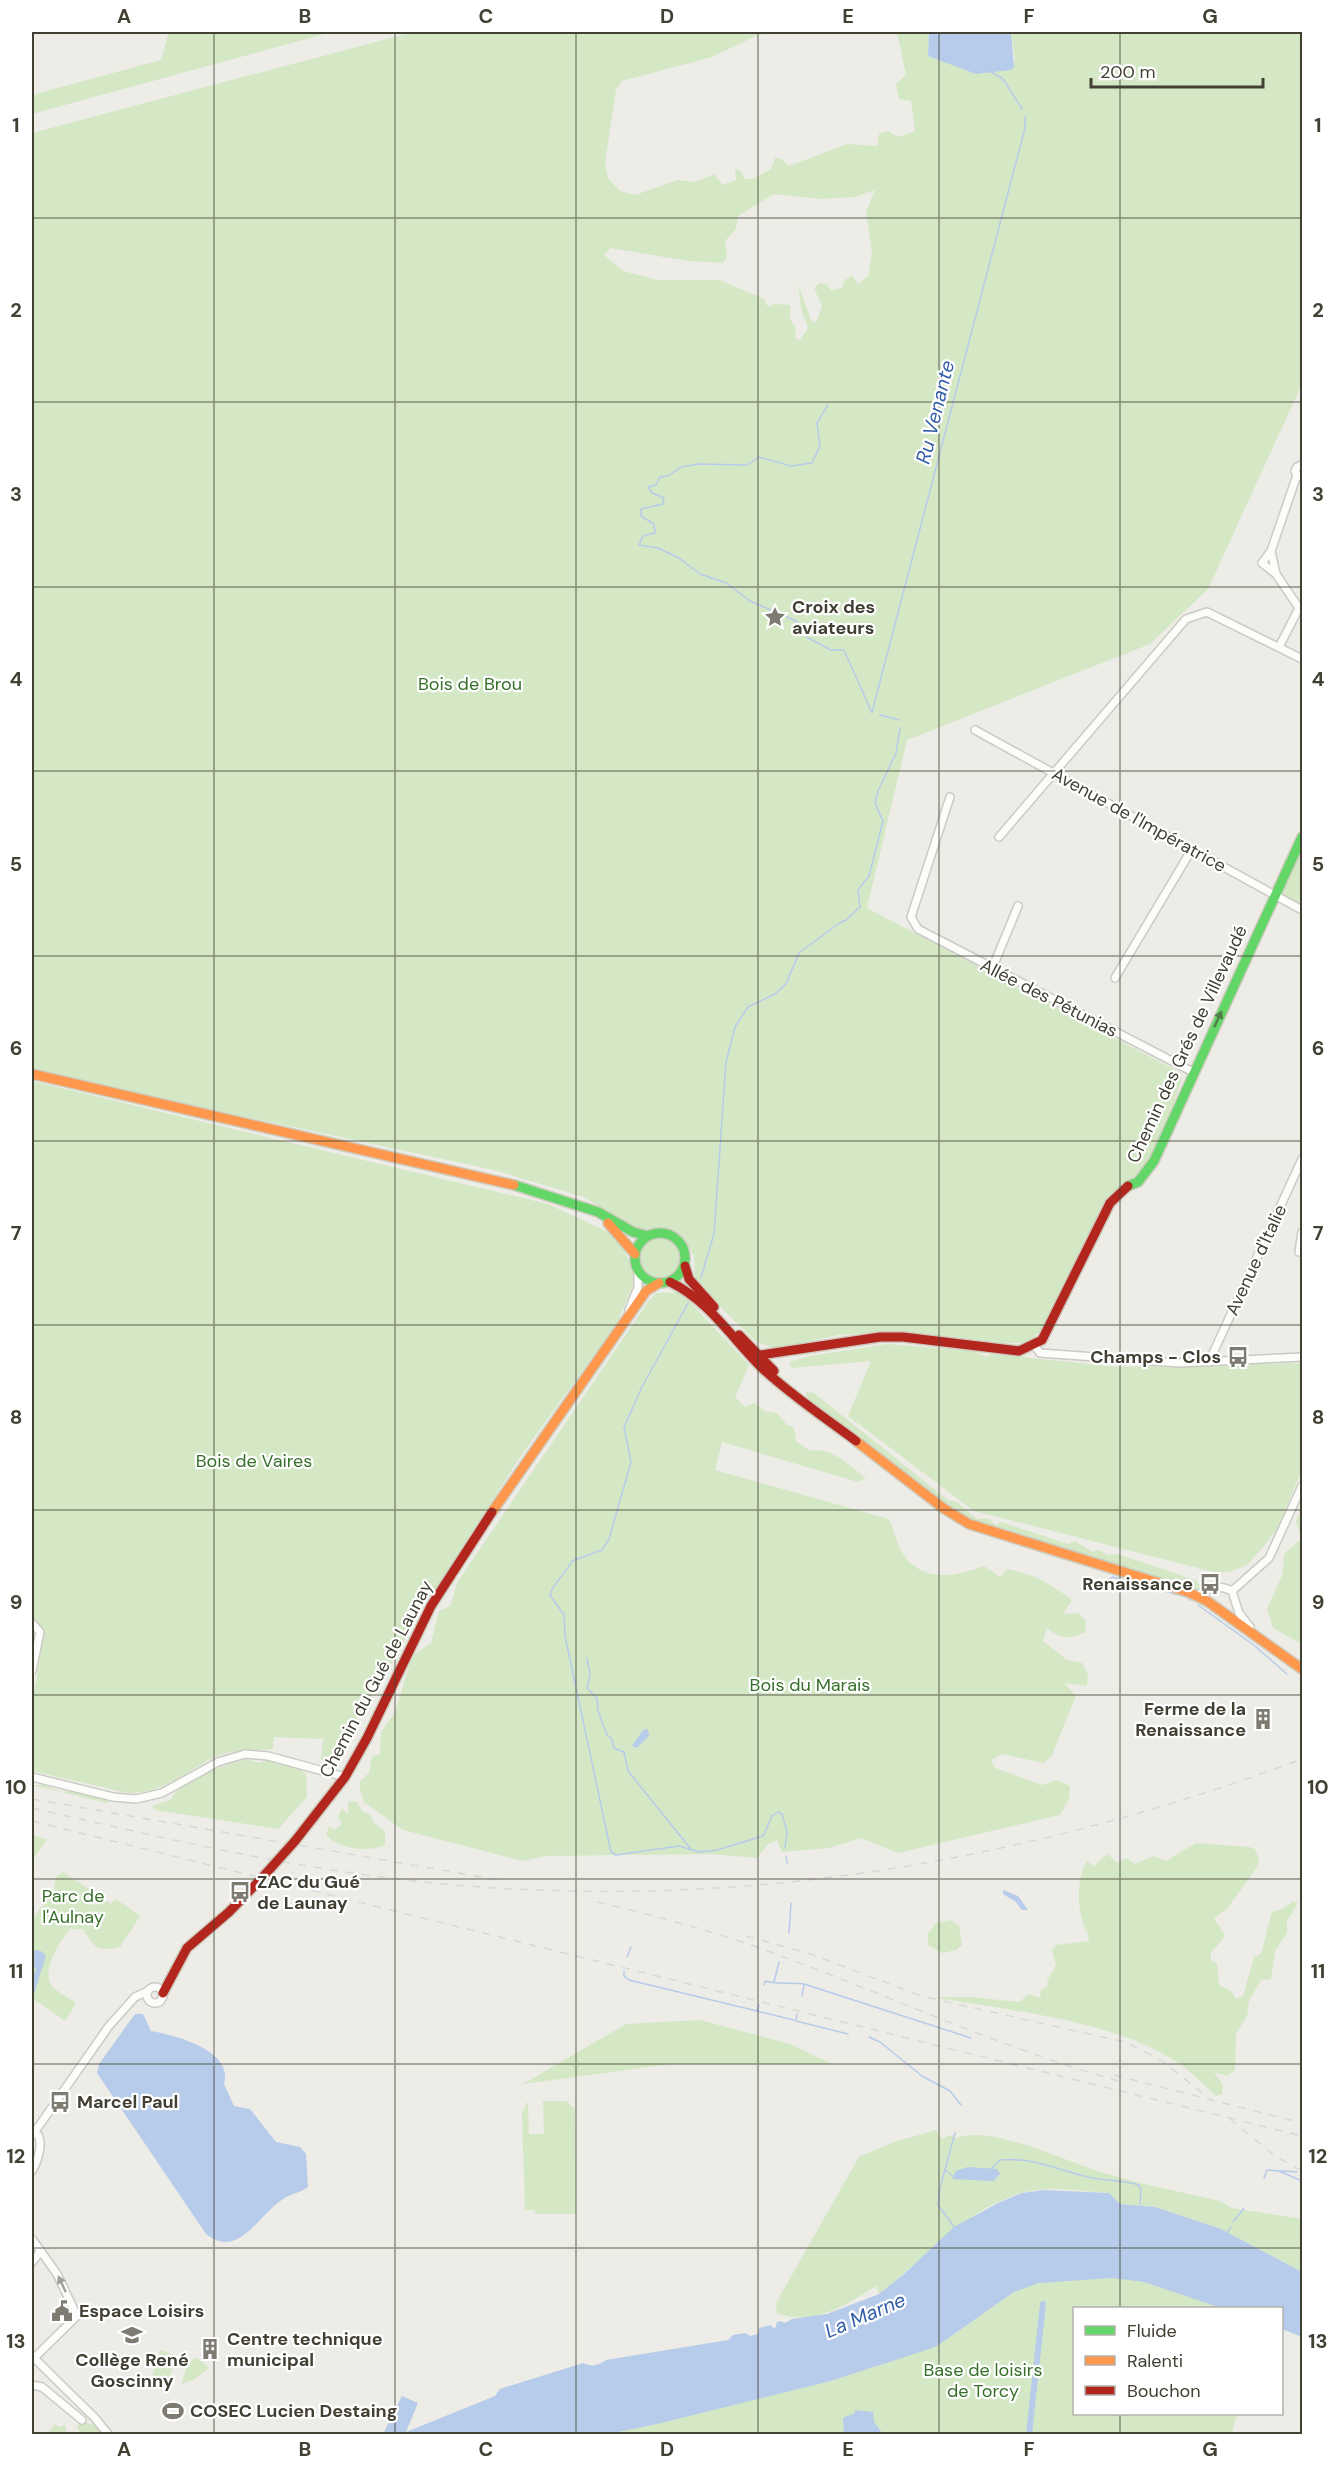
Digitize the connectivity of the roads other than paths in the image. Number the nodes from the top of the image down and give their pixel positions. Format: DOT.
graph roads {
  1 [pos="1302,465"];
  2 [pos="1300,476"];
  3 [pos="1279,647"];
  4 [pos="1302,659"];
  5 [pos="975,730"];
  6 [pos="1053,772"];
  7 [pos="950,797"];
  8 [pos="999,837"];
  9 [pos="1302,837"];
  10 [pos="1192,849"];
  11 [pos="1274,894"];
  12 [pos="1018,906"];
  13 [pos="1302,910"];
  14 [pos="992,969"];
  15 [pos="1115,978"];
  16 [pos="1193,1072"];
  17 [pos="32,1074"];
  18 [pos="1302,1159"];
  19 [pos="577,1203"];
  20 [pos="1302,1232"];
  21 [pos="648,1236"];
  22 [pos="1299,1252"];
  23 [pos="635,1254"];
  24 [pos="684,1266"];
  25 [pos="638,1270"];
  26 [pos="670,1282"];
  27 [pos="659,1283"];
  28 [pos="625,1321"];
  29 [pos="724,1329"];
  30 [pos="1035,1346"];
  31 [pos="759,1356"];
  32 [pos="1302,1357"];
  33 [pos="1209,1362"];
  34 [pos="794,1393"];
  35 [pos="1302,1486"];
  36 [pos="1232,1591"];
  37 [pos="1197,1596"];
  38 [pos="32,1623"];
  39 [pos="1277,1650"];
  40 [pos="1302,1669"];
  41 [pos="32,1671"];
  42 [pos="1302,1674"];
  43 [pos="32,1777"];
  44 [pos="345,1777"];
  45 [pos="173,1973"];
  46 [pos="152,1989"];
  47 [pos="163,1993"];
  48 [pos="150,2001"];
  49 [pos="131,2002"];
  50 [pos="35,2140"];
  51 [pos="32,2171"];
  52 [pos="32,2239"];
  53 [pos="41,2251"];
  54 [pos="32,2262"];
  55 [pos="33,2357"];
  56 [pos="32,2385"];
  57 [pos="82,2420"];
  58 [pos="108,2434"];
  1 -- 2 [label="street"];
  2 -- 3 [label="street"];
  3 -- 4 [label="street"];
  3 -- 6 [label="street"];
  5 -- 6 [label="street, Avenue de l'Impératrice"];
  6 -- 8 [label="street"];
  6 -- 10 [label="street, Avenue de l'Impératrice"];
  7 -- 14 [label="street, Allée des Pétunias"];
  9 -- 11 [label="main road, Chemin des Grés de Villevaudé"];
  10 -- 11 [label="street, Avenue de l'Impératrice"];
  10 -- 15 [label="street"];
  11 -- 13 [label="street, Avenue de l'Impératrice"];
  16 -- 11 [label="main road, Chemin des Grés de Villevaudé, one-way"];
  12 -- 14 [label="street"];
  14 -- 16 [label="street, Allée des Pétunias"];
  16 -- 30 [label="main road, Chemin des Grés de Villevaudé"];
  17 -- 19 [label="main road"];
  18 -- 33 [label="street, Avenue d'Italie"];
  19 -- 21 [label="main road"];
  19 -- 23 [label="main road"];
  20 -- 22 [label="street"];
  21 -- 23 [label="main road"];
  21 -- 24 [label="main road"];
  23 -- 25 [label="main road"];
  24 -- 26 [label="main road"];
  24 -- 31 [label="main road"];
  25 -- 27 [label="main road"];
  25 -- 28 [label="street, Chemin du Gué de Launay"];
  26 -- 27 [label="main road"];
  26 -- 29 [label="main road"];
  27 -- 28 [label="main road, Chemin du Gué de Launay"];
  28 -- 44 [label="main road, Chemin du Gué de Launay"];
  29 -- 31 [label="main road"];
  29 -- 34 [label="main road"];
  30 -- 31 [label="main road"];
  30 -- 33 [label="street"];
  31 -- 34 [label="main road"];
  32 -- 33 [label="street"];
  34 -- 37 [label="main road"];
  35 -- 36 [label="street"];
  36 -- 37 [label="street"];
  36 -- 39 [label="street"];
  37 -- 39 [label="main road"];
  37 -- 42 [label="main road"];
  38 -- 41 [label="street"];
  39 -- 40 [label="main road"];
  43 -- 44 [label="street"];
  44 -- 45 [label="main road, Chemin du Gué de Launay, bridge"];
  45 -- 46 [label="street, Chemin du Gué de Launay"];
  45 -- 47 [label="main road, Chemin du Gué de Launay"];
  46 -- 47 [label="street"];
  46 -- 48 [label="street"];
  46 -- 49 [label="street, Chemin du Gué de Launay"];
  47 -- 48 [label="street"];
  48 -- 49 [label="street"];
  49 -- 50 [label="street, Chemin du Gué de Launay"];
  50 -- 51 [label="street"];
  52 -- 53 [label="street"];
  53 -- 54 [label="street"];
  55 -- 53 [label="street, one-way"];
  55 -- 58 [label="street"];
  56 -- 57 [label="street"];
}
